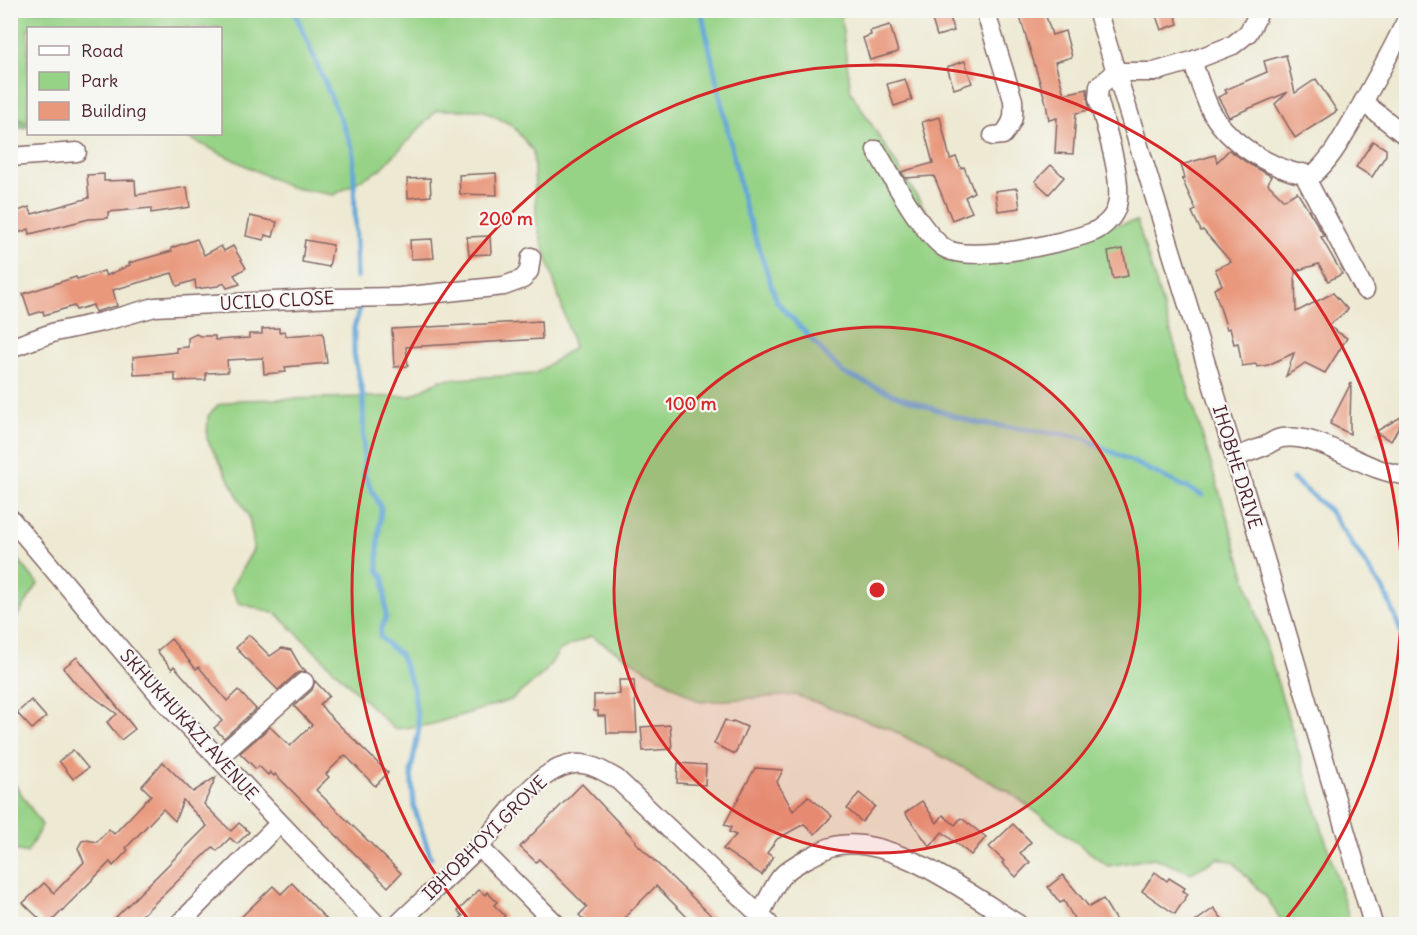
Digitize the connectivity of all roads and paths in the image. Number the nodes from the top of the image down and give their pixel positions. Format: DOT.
graph roads {
  1 [pos="986,10"];
  2 [pos="1097,10"];
  3 [pos="1258,10"];
  4 [pos="1407,21"];
  5 [pos="1192,61"];
  6 [pos="1116,72"];
  7 [pos="1363,102"];
  8 [pos="993,136"];
  9 [pos="1407,136"];
  10 [pos="876,150"];
  11 [pos="78,152"];
  12 [pos="10,157"];
  13 [pos="1303,173"];
  14 [pos="531,257"];
  15 [pos="1365,290"];
  16 [pos="10,348"];
  17 [pos="1235,458"];
  18 [pos="1407,475"];
  19 [pos="10,518"];
  20 [pos="304,682"];
  21 [pos="218,758"];
  22 [pos="279,824"];
  23 [pos="479,847"];
  24 [pos="764,920"];
  25 [pos="179,924"];
  26 [pos="376,924"];
  27 [pos="398,924"];
  28 [pos="556,924"];
  29 [pos="1018,924"];
  30 [pos="1373,924"];
  1 -- 8 [label="street"];
  2 -- 6 [label="street, IHOBHE DRIVE"];
  3 -- 5 [label="street"];
  4 -- 7 [label="street"];
  5 -- 6 [label="street"];
  5 -- 13 [label="street"];
  6 -- 10 [label="street"];
  6 -- 17 [label="street, IHOBHE DRIVE"];
  7 -- 9 [label="street"];
  7 -- 13 [label="street"];
  11 -- 12 [label="street"];
  13 -- 15 [label="street"];
  14 -- 16 [label="street, UCILO CLOSE"];
  17 -- 18 [label="street"];
  17 -- 30 [label="street, IHOBHE DRIVE"];
  19 -- 21 [label="street, SKHUKHUKAZI AVENUE"];
  20 -- 21 [label="street"];
  21 -- 22 [label="street, SKHUKHUKAZI AVENUE"];
  22 -- 25 [label="street"];
  22 -- 26 [label="street, SKHUKHUKAZI AVENUE"];
  23 -- 24 [label="street, IBHOBHOYI GROVE"];
  23 -- 27 [label="street, IBHOBHOYI GROVE"];
  23 -- 28 [label="street"];
  24 -- 29 [label="street"];
}
